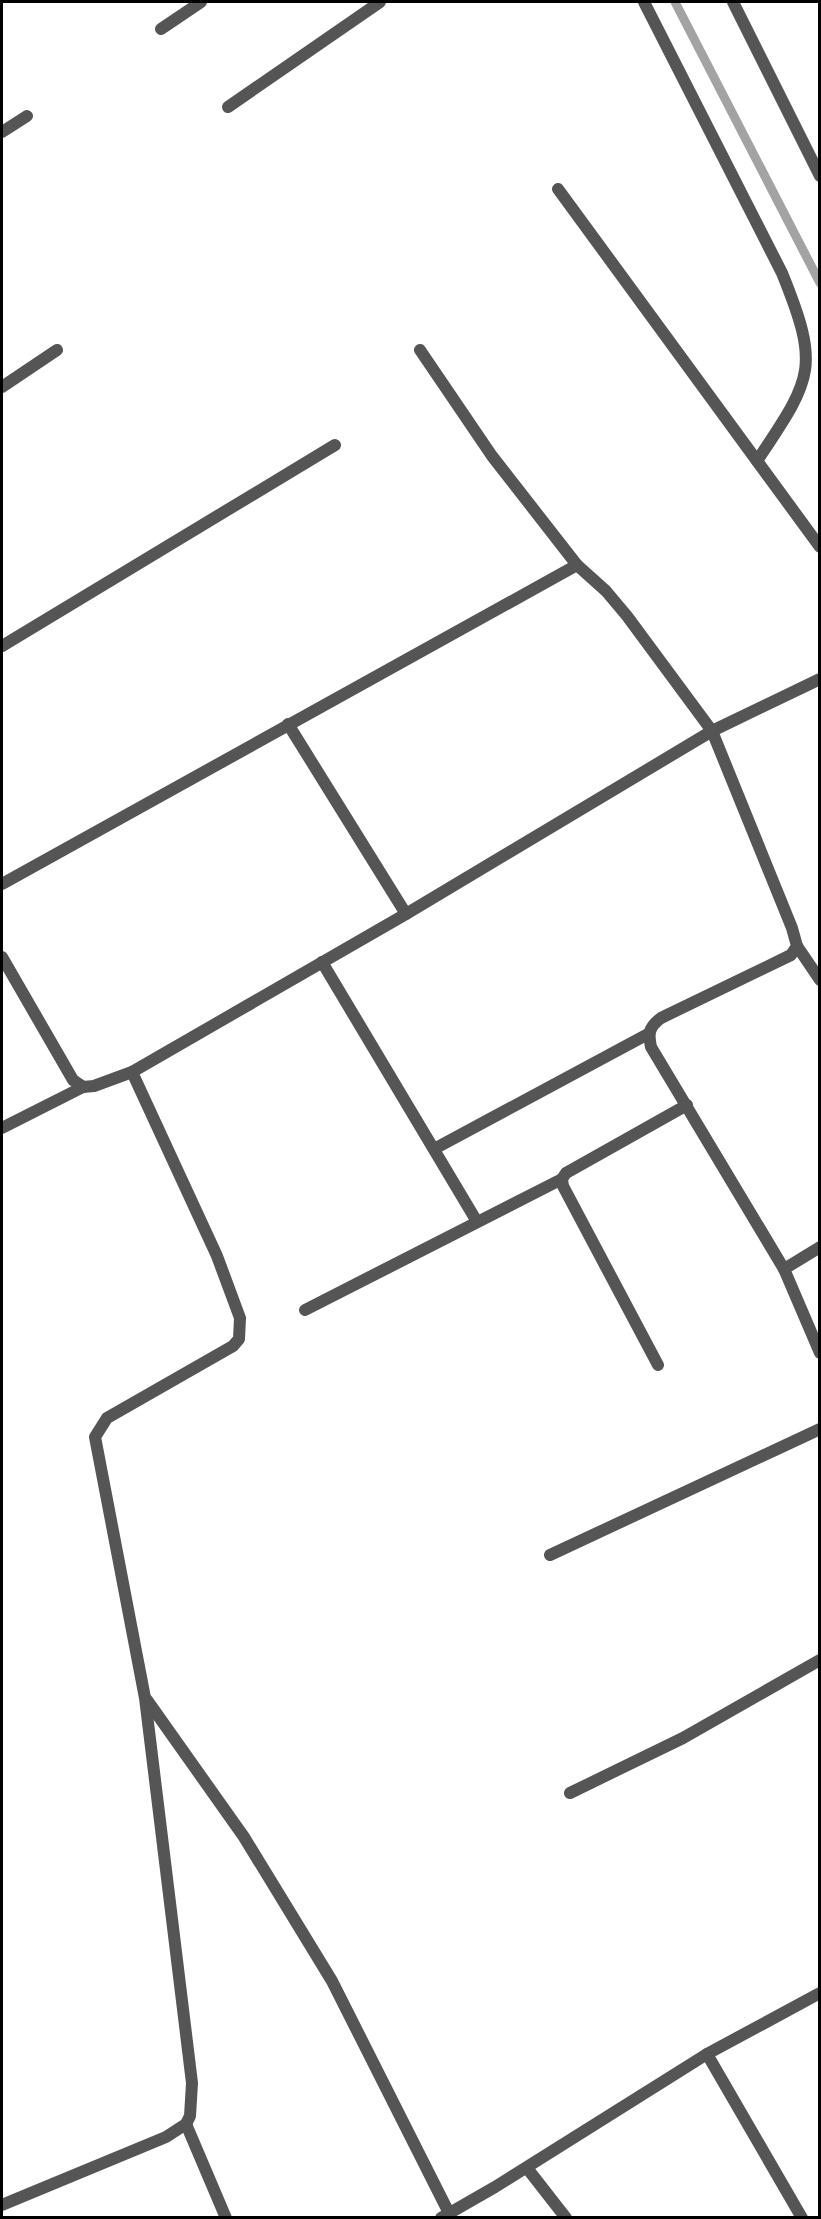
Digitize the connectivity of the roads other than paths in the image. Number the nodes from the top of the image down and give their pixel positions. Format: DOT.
graph roads {
  1 [pos="201,2"];
  2 [pos="380,2"];
  3 [pos="644,2"];
  4 [pos="733,2"];
  5 [pos="161,29"];
  6 [pos="228,107"];
  7 [pos="27,116"];
  8 [pos="2,132"];
  9 [pos="819,176"];
  10 [pos="558,189"];
  11 [pos="57,350"];
  12 [pos="420,350"];
  13 [pos="2,387"];
  14 [pos="334,445"];
  15 [pos="757,461"];
  16 [pos="819,548"];
  17 [pos="577,565"];
  18 [pos="2,646"];
  19 [pos="819,679"];
  20 [pos="288,724"];
  21 [pos="712,731"];
  22 [pos="2,884"];
  23 [pos="406,914"];
  24 [pos="797,946"];
  25 [pos="2,957"];
  26 [pos="322,962"];
  27 [pos="819,980"];
  28 [pos="648,1034"];
  29 [pos="132,1072"];
  30 [pos="83,1087"];
  31 [pos="687,1106"];
  32 [pos="2,1128"];
  33 [pos="434,1149"];
  34 [pos="562,1179"];
  35 [pos="476,1221"];
  36 [pos="819,1247"];
  37 [pos="784,1269"];
  38 [pos="305,1310"];
  39 [pos="819,1353"];
  40 [pos="658,1365"];
  41 [pos="819,1429"];
  42 [pos="550,1555"];
  43 [pos="819,1660"];
  44 [pos="145,1698"];
  45 [pos="570,1793"];
  46 [pos="819,1993"];
  47 [pos="707,2054"];
  48 [pos="186,2124"];
  49 [pos="527,2168"];
  50 [pos="2,2205"];
  51 [pos="445,2215"];
  52 [pos="226,2217"];
  53 [pos="566,2217"];
  54 [pos="802,2217"];
  1 -- 5 [label="street"];
  2 -- 6 [label="street"];
  3 -- 15 [label="street"];
  4 -- 9 [label="street"];
  7 -- 8 [label="street"];
  10 -- 15 [label="street"];
  11 -- 13 [label="street"];
  12 -- 17 [label="street"];
  14 -- 18 [label="street"];
  15 -- 16 [label="street"];
  17 -- 20 [label="street"];
  17 -- 21 [label="street"];
  19 -- 21 [label="street"];
  20 -- 22 [label="street"];
  20 -- 23 [label="street"];
  21 -- 23 [label="street"];
  21 -- 24 [label="street"];
  23 -- 26 [label="street"];
  24 -- 27 [label="street"];
  24 -- 28 [label="street"];
  25 -- 30 [label="street"];
  26 -- 29 [label="street"];
  26 -- 33 [label="street"];
  28 -- 31 [label="street"];
  28 -- 33 [label="street"];
  29 -- 30 [label="street"];
  29 -- 44 [label="street"];
  30 -- 32 [label="street"];
  31 -- 34 [label="street"];
  31 -- 37 [label="street"];
  33 -- 35 [label="street"];
  34 -- 35 [label="street"];
  34 -- 40 [label="street"];
  35 -- 38 [label="street"];
  36 -- 37 [label="street"];
  37 -- 39 [label="street"];
  41 -- 42 [label="street"];
  43 -- 45 [label="street"];
  44 -- 48 [label="street"];
  44 -- 51 [label="street"];
  46 -- 47 [label="street"];
  47 -- 49 [label="street"];
  47 -- 54 [label="street"];
  48 -- 50 [label="street"];
  48 -- 52 [label="street"];
  49 -- 51 [label="street"];
  49 -- 53 [label="street"];
}
